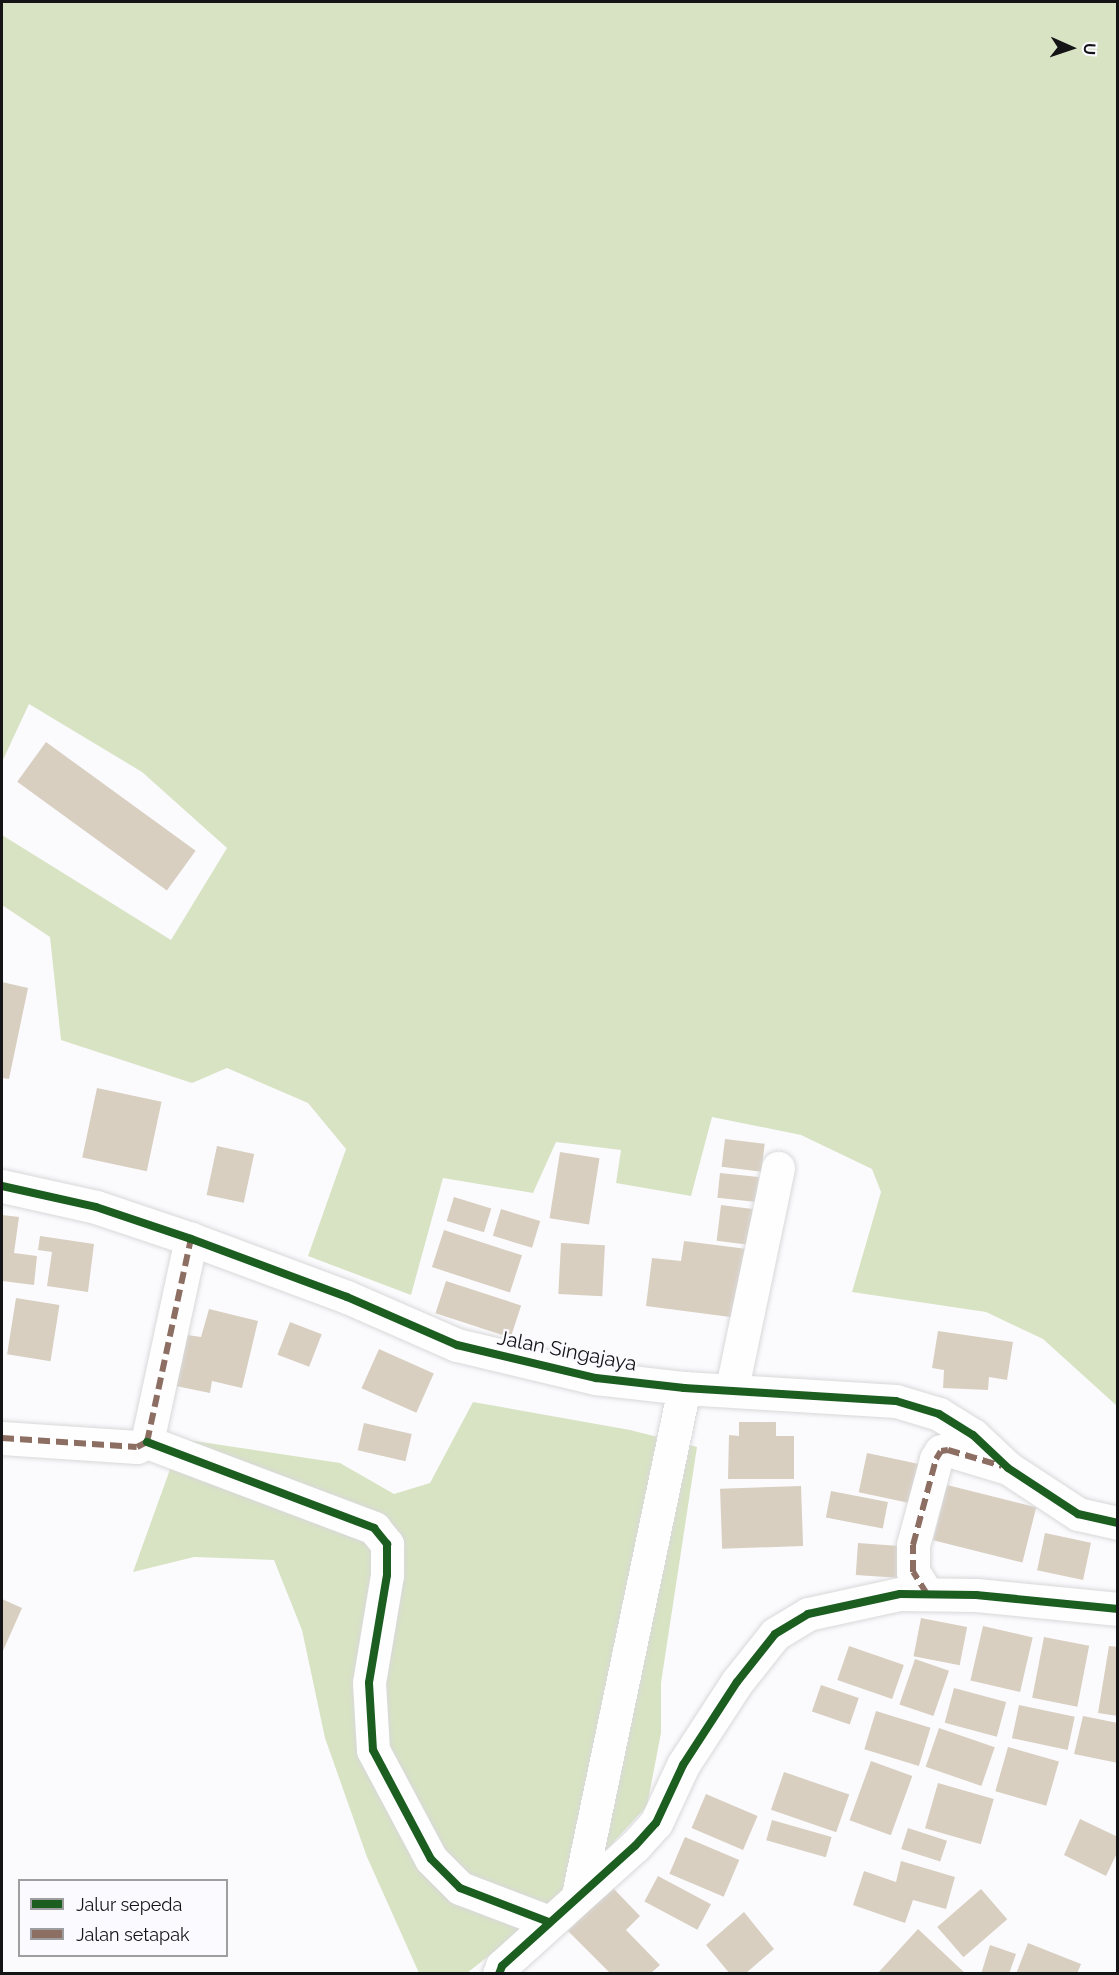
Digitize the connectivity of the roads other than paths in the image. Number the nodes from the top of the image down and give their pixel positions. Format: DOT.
graph roads {
  1 [pos="778,1168"];
  2 [pos="2,1185"];
  3 [pos="190,1239"];
  4 [pos="684,1388"];
  5 [pos="732,1388"];
  6 [pos="2,1438"];
  7 [pos="147,1442"];
  8 [pos="1008,1468"];
  9 [pos="1118,1523"];
  10 [pos="927,1594"];
  11 [pos="1118,1608"];
  12 [pos="578,1895"];
  13 [pos="549,1922"];
  14 [pos="500,1974"];
  1 -- 5 [label="street"];
  2 -- 3 [label="street, Jalan Singajaya"];
  3 -- 4 [label="street, Jalan Singajaya"];
  3 -- 7 [label="street"];
  4 -- 5 [label="street, Jalan Singajaya"];
  4 -- 12 [label="street"];
  5 -- 8 [label="street, Jalan Singajaya"];
  6 -- 7 [label="street"];
  7 -- 13 [label="street"];
  8 -- 9 [label="street, Jalan Singajaya"];
  8 -- 10 [label="street"];
  10 -- 11 [label="street"];
  10 -- 12 [label="street"];
  12 -- 13 [label="street"];
  13 -- 14 [label="street"];
}
